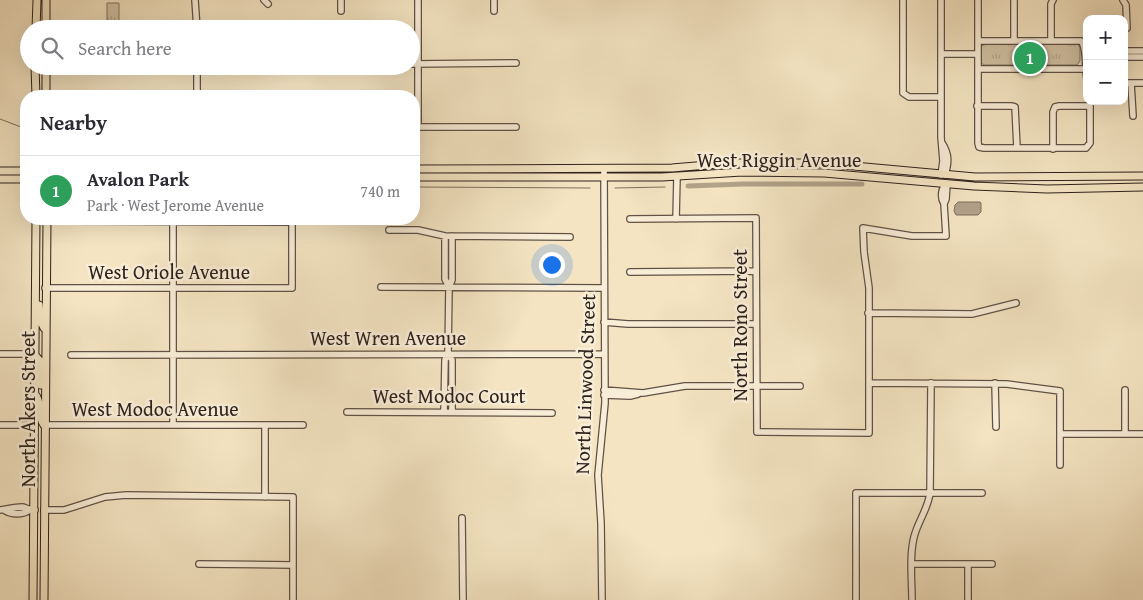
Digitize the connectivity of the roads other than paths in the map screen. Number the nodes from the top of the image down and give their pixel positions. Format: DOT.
graph roads {
  1 [pos="37,0"];
  2 [pos="46,0"];
  3 [pos="196,0"];
  4 [pos="341,0"];
  5 [pos="418,0"];
  6 [pos="494,0"];
  7 [pos="903,0"];
  8 [pos="941,0"];
  9 [pos="978,0"];
  10 [pos="1014,0"];
  11 [pos="1053,0"];
  12 [pos="1124,0"];
  13 [pos="341,12"];
  14 [pos="494,12"];
  15 [pos="1126,15"];
  16 [pos="36,20"];
  17 [pos="46,20"];
  18 [pos="197,20"];
  19 [pos="417,20"];
  20 [pos="978,40"];
  21 [pos="1014,40"];
  22 [pos="1051,40"];
  23 [pos="1083,42"];
  24 [pos="1143,50"];
  25 [pos="1128,51"];
  26 [pos="941,54"];
  27 [pos="977,54"];
  28 [pos="1128,57"];
  29 [pos="1143,57"];
  30 [pos="516,63"];
  31 [pos="420,64"];
  32 [pos="978,69"];
  33 [pos="1083,69"];
  34 [pos="35,75"];
  35 [pos="46,75"];
  36 [pos="197,75"];
  37 [pos="415,75"];
  38 [pos="1128,83"];
  39 [pos="1143,83"];
  40 [pos="1128,88"];
  41 [pos="36,90"];
  42 [pos="46,90"];
  43 [pos="197,90"];
  44 [pos="415,90"];
  45 [pos="941,97"];
  46 [pos="1083,104"];
  47 [pos="1090,105"];
  48 [pos="978,106"];
  49 [pos="1133,116"];
  50 [pos="420,127"];
  51 [pos="516,127"];
  52 [pos="1017,148"];
  53 [pos="1053,149"];
  54 [pos="604,168"];
  55 [pos="420,169"];
  56 [pos="20,171"];
  57 [pos="0,172"];
  58 [pos="943,175"];
  59 [pos="1143,176"];
  60 [pos="420,177"];
  61 [pos="604,177"];
  62 [pos="677,177"];
  63 [pos="882,177"];
  64 [pos="1005,177"];
  65 [pos="0,179"];
  66 [pos="20,179"];
  67 [pos="946,184"];
  68 [pos="1143,187"];
  69 [pos="630,219"];
  70 [pos="676,219"];
  71 [pos="36,225"];
  72 [pos="47,225"];
  73 [pos="173,225"];
  74 [pos="292,225"];
  75 [pos="389,230"];
  76 [pos="445,236"];
  77 [pos="452,236"];
  78 [pos="570,237"];
  79 [pos="756,271"];
  80 [pos="630,272"];
  81 [pos="381,287"];
  82 [pos="449,287"];
  83 [pos="34,288"];
  84 [pos="45,288"];
  85 [pos="173,288"];
  86 [pos="604,288"];
  87 [pos="1016,302"];
  88 [pos="868,313"];
  89 [pos="604,322"];
  90 [pos="756,324"];
  91 [pos="45,330"];
  92 [pos="0,354"];
  93 [pos="34,354"];
  94 [pos="70,354"];
  95 [pos="173,354"];
  96 [pos="448,354"];
  97 [pos="604,354"];
  98 [pos="869,383"];
  99 [pos="931,383"];
  100 [pos="995,383"];
  101 [pos="757,386"];
  102 [pos="800,386"];
  103 [pos="1125,390"];
  104 [pos="34,392"];
  105 [pos="604,393"];
  106 [pos="45,398"];
  107 [pos="347,412"];
  108 [pos="444,412"];
  109 [pos="452,412"];
  110 [pos="552,413"];
  111 [pos="44,425"];
  112 [pos="173,425"];
  113 [pos="265,425"];
  114 [pos="303,425"];
  115 [pos="0,426"];
  116 [pos="34,426"];
  117 [pos="996,427"];
  118 [pos="1060,434"];
  119 [pos="1125,434"];
  120 [pos="1143,434"];
  121 [pos="1060,465"];
  122 [pos="35,466"];
  123 [pos="930,493"];
  124 [pos="982,493"];
  125 [pos="265,497"];
  126 [pos="2,510"];
  127 [pos="32,510"];
  128 [pos="44,510"];
  129 [pos="462,518"];
  130 [pos="44,544"];
  131 [pos="199,564"];
  132 [pos="912,564"];
  133 [pos="968,564"];
  134 [pos="992,564"];
  135 [pos="293,566"];
  136 [pos="33,600"];
  137 [pos="44,600"];
  138 [pos="293,600"];
  139 [pos="463,600"];
  140 [pos="602,600"];
  141 [pos="856,600"];
  142 [pos="912,600"];
  143 [pos="968,600"];
  1 -- 16 [label="main road"];
  2 -- 17 [label="main road"];
  3 -- 18 [label="street"];
  4 -- 13 [label="street"];
  5 -- 19 [label="street"];
  6 -- 14 [label="street"];
  7 -- 45 [label="street"];
  8 -- 26 [label="street"];
  9 -- 20 [label="street"];
  10 -- 21 [label="street"];
  11 -- 22 [label="street"];
  12 -- 15 [label="street"];
  20 -- 21 [label="street"];
  20 -- 27 [label="street"];
  21 -- 22 [label="street"];
  22 -- 23 [label="street"];
  24 -- 25 [label="street"];
  26 -- 27 [label="street"];
  26 -- 45 [label="street"];
  27 -- 32 [label="street"];
  28 -- 29 [label="street"];
  30 -- 31 [label="street"];
  32 -- 33 [label="street"];
  32 -- 48 [label="street"];
  34 -- 41 [label="main road"];
  35 -- 42 [label="main road"];
  36 -- 43 [label="street"];
  37 -- 44 [label="street"];
  38 -- 39 [label="street"];
  40 -- 49 [label="street"];
  45 -- 58 [label="street"];
  46 -- 53 [label="street"];
  47 -- 53 [label="street"];
  48 -- 52 [label="street"];
  48 -- 52 [label="street"];
  50 -- 51 [label="street"];
  52 -- 53 [label="street"];
  54 -- 55 [label="main road, West Riggin Avenue"];
  54 -- 58 [label="main road, West Riggin Avenue"];
  54 -- 61 [label="street, North Linwood Street"];
  56 -- 57 [label="main road"];
  58 -- 63 [label="main road"];
  58 -- 64 [label="main road, West Riggin Avenue"];
  59 -- 64 [label="main road, West Riggin Avenue"];
  60 -- 61 [label="main road, West Riggin Avenue"];
  61 -- 62 [label="main road, West Riggin Avenue"];
  61 -- 86 [label="street, North Linwood Street"];
  62 -- 63 [label="main road, West Riggin Avenue"];
  62 -- 70 [label="street"];
  63 -- 67 [label="main road, West Riggin Avenue"];
  64 -- 67 [label="main road"];
  65 -- 66 [label="main road"];
  67 -- 68 [label="main road, West Riggin Avenue"];
  67 -- 88 [label="street"];
  69 -- 70 [label="street"];
  70 -- 79 [label="street, North Rono Street"];
  71 -- 83 [label="main road, North Akers Street"];
  72 -- 84 [label="main road, North Akers Street"];
  73 -- 85 [label="street"];
  74 -- 85 [label="street, West Oriole Avenue"];
  75 -- 76 [label="street"];
  76 -- 77 [label="street"];
  76 -- 82 [label="street"];
  77 -- 78 [label="street"];
  77 -- 82 [label="street"];
  79 -- 80 [label="street"];
  79 -- 90 [label="street, North Rono Street"];
  81 -- 82 [label="street"];
  82 -- 86 [label="street"];
  82 -- 96 [label="street"];
  83 -- 91 [label="main road"];
  83 -- 93 [label="main road, North Akers Street"];
  84 -- 85 [label="street, West Oriole Avenue"];
  84 -- 91 [label="main road, North Akers Street"];
  85 -- 95 [label="street"];
  86 -- 89 [label="street, North Linwood Street"];
  87 -- 88 [label="street"];
  88 -- 98 [label="street"];
  89 -- 90 [label="street"];
  89 -- 97 [label="street, North Linwood Street"];
  90 -- 101 [label="street, North Rono Street"];
  91 -- 106 [label="main road, North Akers Street"];
  92 -- 93 [label="street"];
  93 -- 104 [label="main road, North Akers Street"];
  93 -- 106 [label="main road"];
  94 -- 95 [label="street, West Wren Avenue"];
  95 -- 96 [label="street, West Wren Avenue"];
  95 -- 112 [label="street"];
  96 -- 97 [label="street, West Wren Avenue"];
  96 -- 108 [label="street"];
  96 -- 109 [label="street"];
  97 -- 105 [label="street, North Linwood Street"];
  98 -- 99 [label="street"];
  98 -- 101 [label="street, North Rono Street"];
  99 -- 100 [label="street"];
  99 -- 123 [label="street"];
  100 -- 117 [label="street"];
  100 -- 118 [label="street"];
  101 -- 102 [label="street"];
  101 -- 105 [label="street"];
  103 -- 119 [label="street"];
  104 -- 111 [label="main road"];
  104 -- 116 [label="main road, North Akers Street"];
  105 -- 140 [label="street, North Linwood Street"];
  106 -- 111 [label="main road, North Akers Street"];
  107 -- 108 [label="street, West Modoc Court"];
  108 -- 109 [label="street, West Modoc Court"];
  109 -- 110 [label="street, West Modoc Court"];
  111 -- 112 [label="street, West Modoc Avenue"];
  111 -- 128 [label="main road, North Akers Street"];
  112 -- 113 [label="street, West Modoc Avenue"];
  113 -- 114 [label="street"];
  113 -- 125 [label="street"];
  115 -- 116 [label="street"];
  116 -- 122 [label="main road, North Akers Street"];
  118 -- 119 [label="street"];
  118 -- 121 [label="street"];
  119 -- 120 [label="street"];
  122 -- 127 [label="main road, North Akers Street"];
  122 -- 128 [label="main road"];
  123 -- 124 [label="street"];
  123 -- 132 [label="street"];
  123 -- 141 [label="street"];
  125 -- 128 [label="street"];
  125 -- 135 [label="street"];
  126 -- 127 [label="street"];
  127 -- 130 [label="main road"];
  127 -- 136 [label="main road, North Akers Street"];
  128 -- 130 [label="main road, North Akers Street"];
  129 -- 139 [label="street"];
  130 -- 137 [label="main road, North Akers Street"];
  131 -- 135 [label="street"];
  132 -- 133 [label="street"];
  132 -- 142 [label="street"];
  133 -- 134 [label="street"];
  133 -- 143 [label="street"];
  135 -- 138 [label="street"];
}
